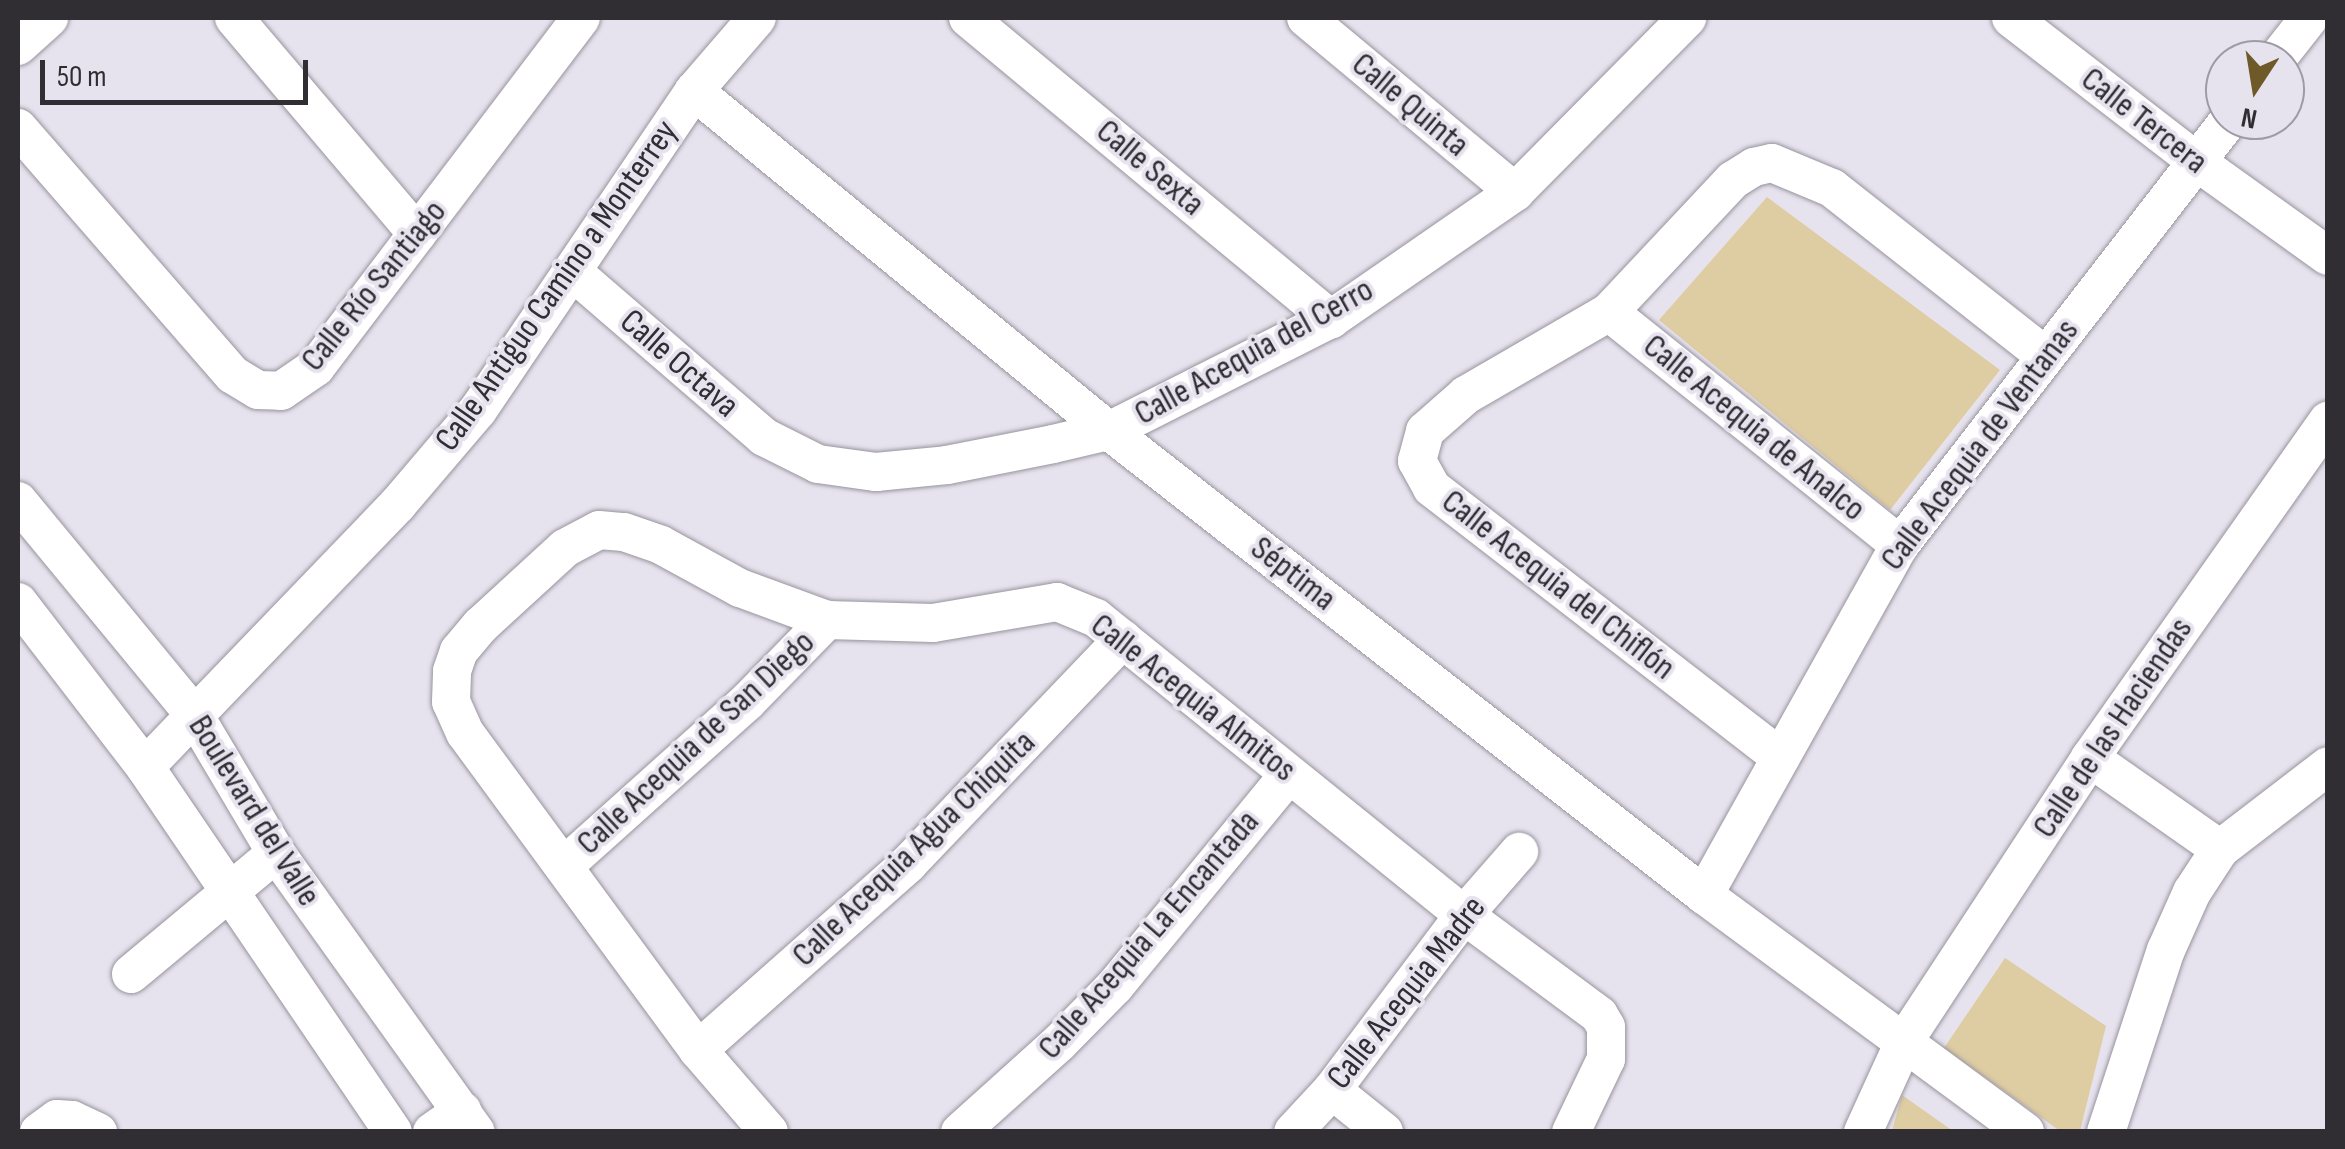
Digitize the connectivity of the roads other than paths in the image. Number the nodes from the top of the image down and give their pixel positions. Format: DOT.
graph roads {
  1 [pos="49,18"];
  2 [pos="234,18"];
  3 [pos="757,18"];
  4 [pos="968,18"];
  5 [pos="1306,18"];
  6 [pos="2011,18"];
  7 [pos="2308,18"];
  8 [pos="1677,21"];
  9 [pos="563,25"];
  10 [pos="2291,40"];
  11 [pos="18,46"];
  12 [pos="694,91"];
  13 [pos="18,128"];
  14 [pos="2213,140"];
  15 [pos="2196,162"];
  16 [pos="1514,192"];
  17 [pos="418,234"];
  18 [pos="2328,256"];
  19 [pos="573,272"];
  20 [pos="1610,312"];
  21 [pos="1331,319"];
  22 [pos="2044,355"];
  23 [pos="2328,420"];
  24 [pos="1109,431"];
  25 [pos="789,452"];
  26 [pos="18,501"];
  27 [pos="1900,545"];
  28 [pos="18,602"];
  29 [pos="827,620"];
  30 [pos="1123,639"];
  31 [pos="194,713"];
  32 [pos="1780,756"];
  33 [pos="2090,758"];
  34 [pos="2328,766"];
  35 [pos="145,767"];
  36 [pos="1290,774"];
  37 [pos="2220,850"];
  38 [pos="276,852"];
  39 [pos="1519,852"];
  40 [pos="564,866"];
  41 [pos="228,891"];
  42 [pos="1704,895"];
  43 [pos="1464,914"];
  44 [pos="132,974"];
  45 [pos="1905,1040"];
  46 [pos="698,1050"];
  47 [pos="1332,1090"];
  48 [pos="456,1125"];
  49 [pos="39,1132"];
  50 [pos="98,1132"];
  51 [pos="394,1132"];
  52 [pos="769,1132"];
  53 [pos="960,1132"];
  54 [pos="1293,1132"];
  55 [pos="1384,1132"];
  56 [pos="1572,1132"];
  57 [pos="1862,1132"];
  58 [pos="2025,1132"];
  59 [pos="2106,1132"];
  1 -- 11 [label="street"];
  2 -- 17 [label="street"];
  3 -- 12 [label="street, Calle Antiguo Camino a Monterrey"];
  4 -- 21 [label="street, Calle Sexta"];
  5 -- 16 [label="street, Calle Quinta"];
  6 -- 15 [label="street, Calle Tercera"];
  7 -- 10 [label="street"];
  8 -- 16 [label="street, Calle Acequia del Cerro"];
  9 -- 17 [label="street, Calle Río Santiago"];
  12 -- 19 [label="street, Calle Antiguo Camino a Monterrey"];
  12 -- 24 [label="street, Séptima"];
  13 -- 17 [label="street, Calle Río Santiago"];
  14 -- 15 [label="street, Calle Acequia de Ventanas"];
  15 -- 18 [label="street, Calle Tercera"];
  15 -- 22 [label="street, Calle Acequia de Ventanas"];
  16 -- 21 [label="street, Calle Acequia del Cerro"];
  19 -- 25 [label="street, Calle Octava"];
  19 -- 31 [label="street, Calle Antiguo Camino a Monterrey"];
  20 -- 22 [label="street, Calle Acequia del Chiflón"];
  20 -- 27 [label="street, Calle Acequia de Analco"];
  20 -- 32 [label="street, Calle Acequia del Chiflón"];
  21 -- 24 [label="street, Calle Acequia del Cerro"];
  22 -- 27 [label="street, Calle Acequia de Ventanas"];
  23 -- 33 [label="street, Calle de las Haciendas"];
  24 -- 25 [label="street, Calle Acequia del Cerro"];
  24 -- 42 [label="street, Séptima"];
  26 -- 31 [label="street, Boulevard del Valle"];
  27 -- 32 [label="street, Calle Acequia de Ventanas"];
  28 -- 35 [label="street, Boulevard del Valle"];
  29 -- 30 [label="street, Calle Acequia Almitos"];
  29 -- 40 [label="street, Calle Acequia de San Diego"];
  29 -- 40 [label="street, Calle Acequia Almitos"];
  30 -- 36 [label="street, Calle Acequia Almitos"];
  30 -- 46 [label="street, Calle Acequia Agua Chiquita"];
  31 -- 35 [label="street, Calle Antiguo Camino a Monterrey"];
  31 -- 38 [label="street, Boulevard del Valle"];
  32 -- 42 [label="street, Calle Acequia de Ventanas"];
  33 -- 37 [label="street"];
  33 -- 45 [label="street, Calle de las Haciendas"];
  34 -- 37 [label="street"];
  35 -- 41 [label="street, Boulevard del Valle"];
  36 -- 43 [label="street, Calle Acequia Almitos"];
  36 -- 53 [label="street, Calle Acequia La Encantada"];
  37 -- 59 [label="street"];
  38 -- 41 [label="street"];
  38 -- 48 [label="street, Boulevard del Valle"];
  39 -- 43 [label="street, Calle Acequia Madre"];
  40 -- 46 [label="street, Calle Acequia Almitos"];
  41 -- 44 [label="street"];
  41 -- 51 [label="street, Boulevard del Valle"];
  42 -- 45 [label="street, Séptima"];
  43 -- 47 [label="street, Calle Acequia Madre"];
  43 -- 56 [label="street, Calle Acequia Almitos"];
  45 -- 57 [label="street, Calle de las Haciendas"];
  45 -- 58 [label="street, Séptima"];
  46 -- 52 [label="street, Calle Acequia Almitos"];
  47 -- 54 [label="street, Calle Acequia Madre"];
  47 -- 55 [label="street"];
  49 -- 50 [label="street"];
}
